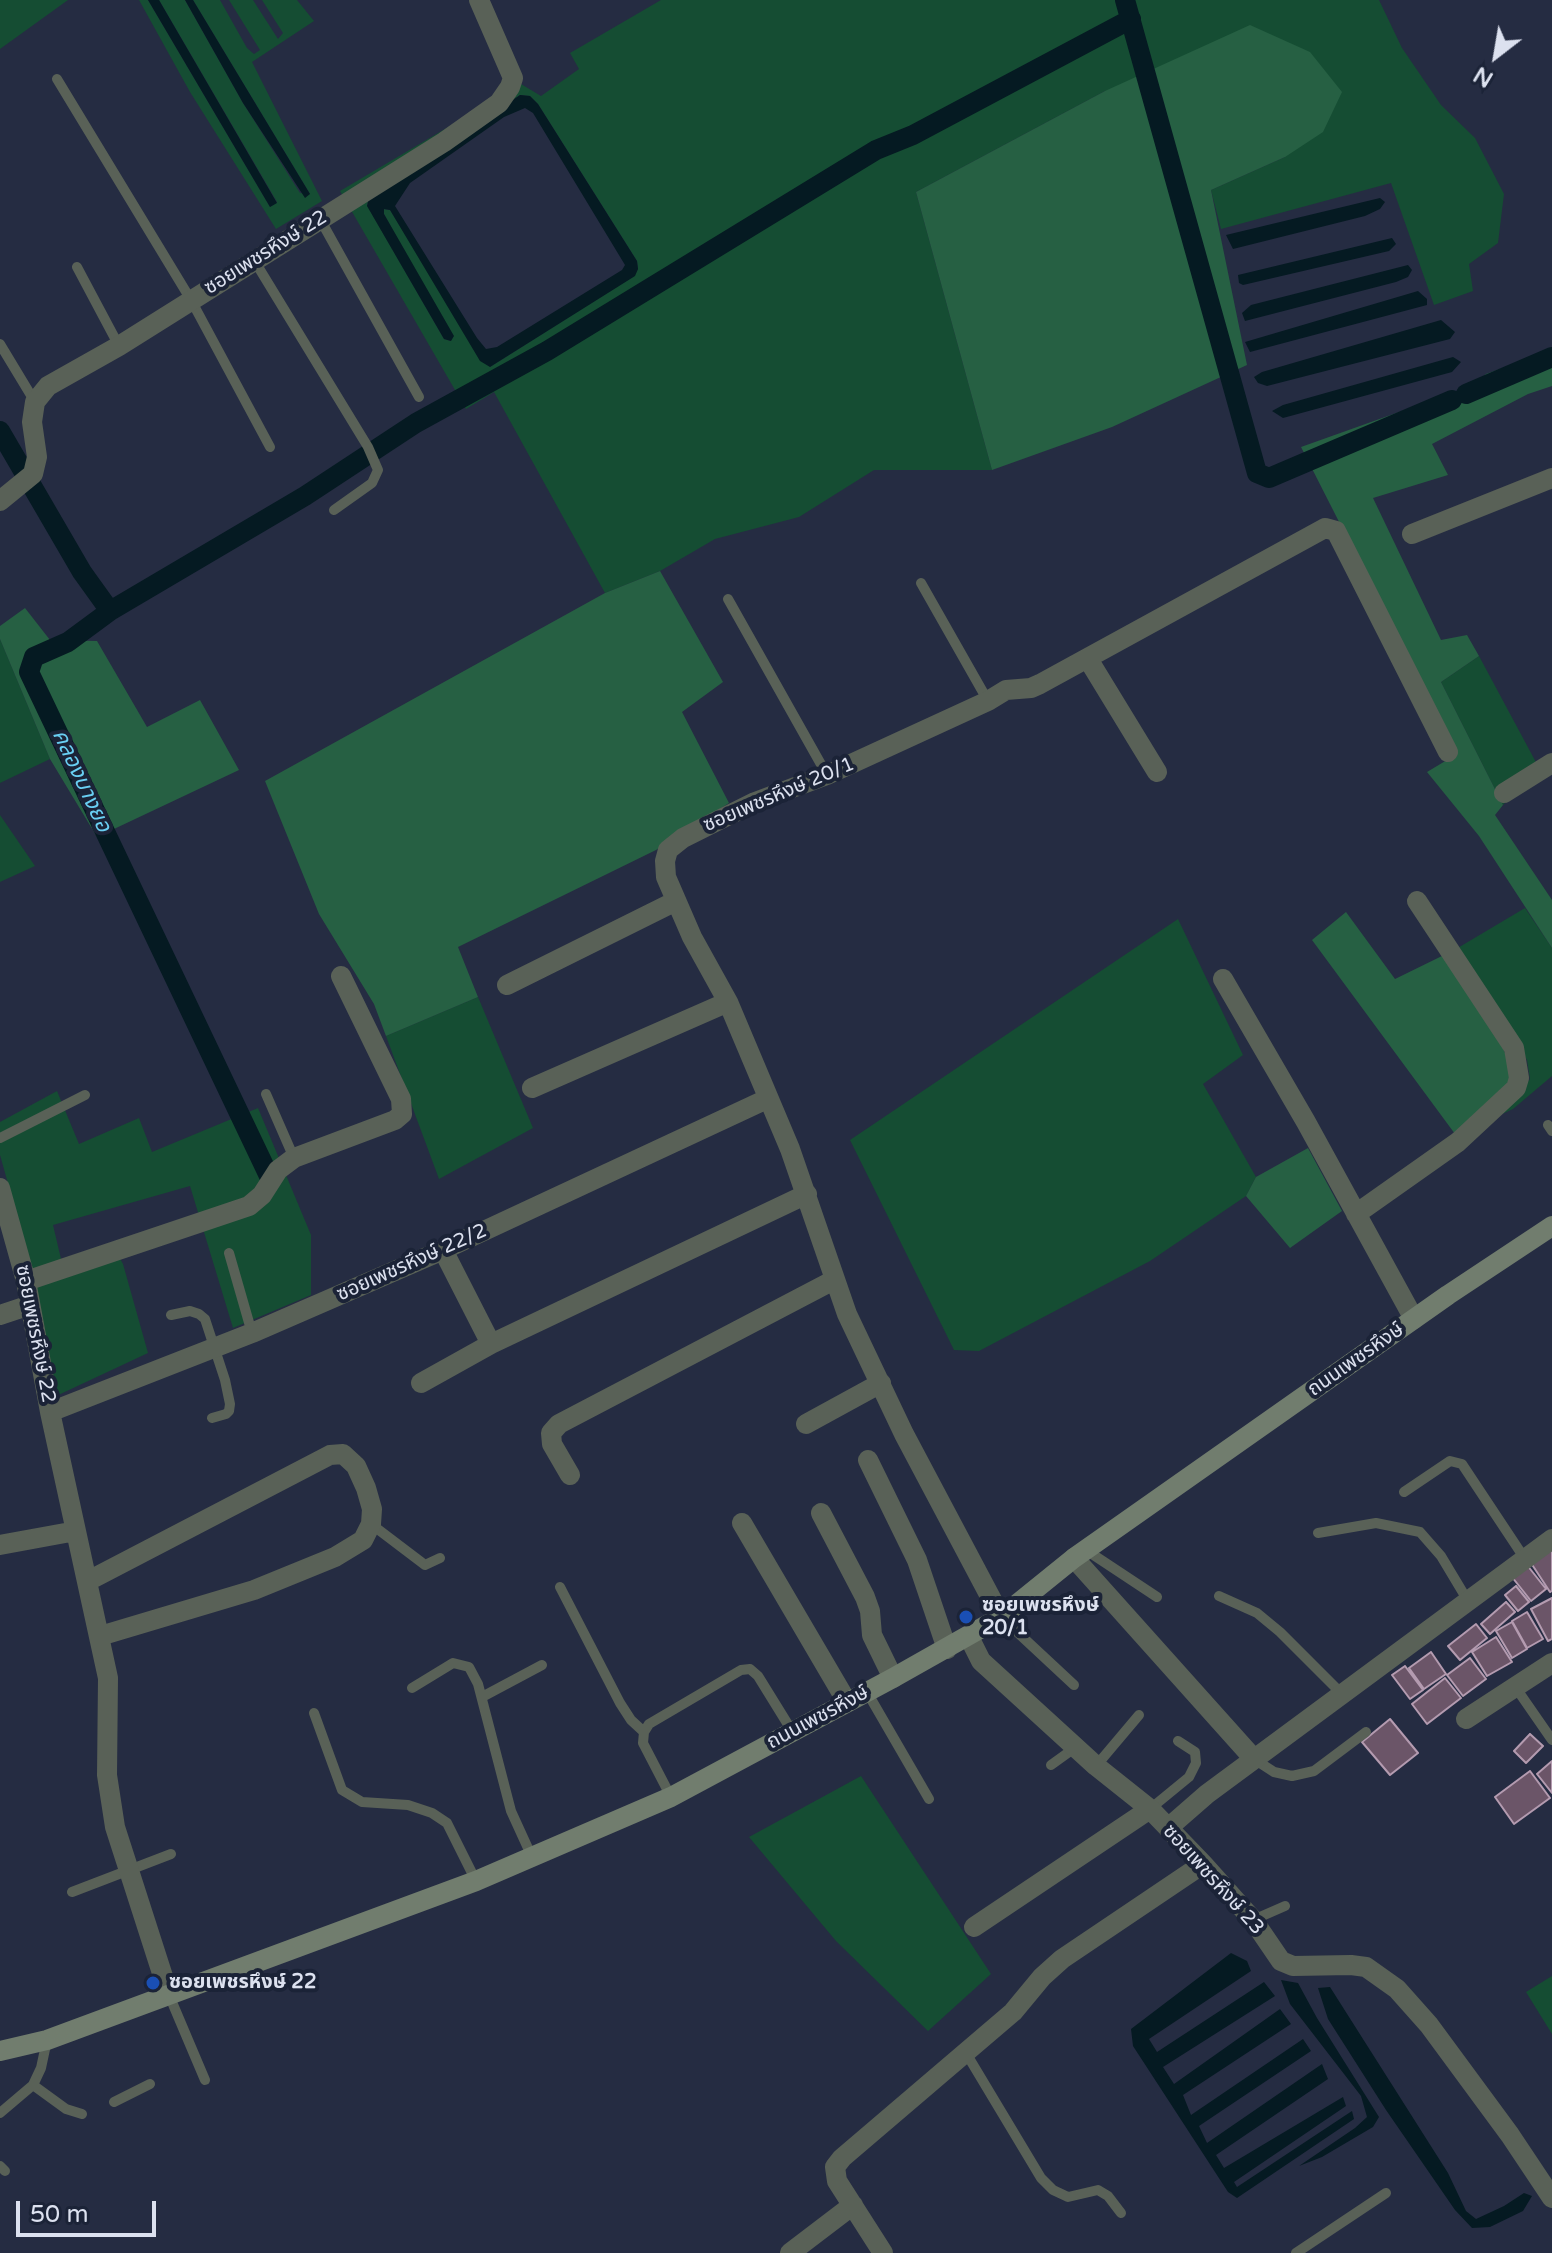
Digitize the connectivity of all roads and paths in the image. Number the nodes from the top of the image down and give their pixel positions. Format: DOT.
graph roads {
  1 [pos="479,0"];
  2 [pos="57,79"];
  3 [pos="320,219"];
  4 [pos="254,260"];
  5 [pos="77,267"];
  6 [pos="191,300"];
  7 [pos="0,344"];
  8 [pos="119,346"];
  9 [pos="419,397"];
  10 [pos="35,402"];
  11 [pos="270,447"];
  12 [pos="1552,478"];
  13 [pos="0,501"];
  14 [pos="334,510"];
  15 [pos="1412,534"];
  16 [pos="921,583"];
  17 [pos="728,599"];
  18 [pos="1088,659"];
  19 [pos="988,701"];
  20 [pos="1448,752"];
  21 [pos="1552,763"];
  22 [pos="1157,772"];
  23 [pos="827,775"];
  24 [pos="1504,793"];
  25 [pos="676,901"];
  26 [pos="1417,901"];
  27 [pos="341,976"];
  28 [pos="1223,979"];
  29 [pos="507,985"];
  30 [pos="728,1002"];
  31 [pos="532,1088"];
  32 [pos="266,1094"];
  33 [pos="85,1095"];
  34 [pos="767,1099"];
  35 [pos="0,1138"];
  36 [pos="294,1158"];
  37 [pos="0,1188"];
  38 [pos="807,1194"];
  39 [pos="1356,1214"];
  40 [pos="1552,1226"];
  41 [pos="443,1250"];
  42 [pos="229,1253"];
  43 [pos="834,1280"];
  44 [pos="26,1281"];
  45 [pos="30,1305"];
  46 [pos="0,1315"];
  47 [pos="171,1315"];
  48 [pos="1414,1319"];
  49 [pos="252,1333"];
  50 [pos="491,1344"];
  51 [pos="215,1347"];
  52 [pos="421,1383"];
  53 [pos="881,1383"];
  54 [pos="50,1412"];
  55 [pos="212,1418"];
  56 [pos="806,1424"];
  57 [pos="868,1460"];
  58 [pos="570,1475"];
  59 [pos="1404,1492"];
  60 [pos="821,1513"];
  61 [pos="742,1523"];
  62 [pos="371,1524"];
  63 [pos="76,1531"];
  64 [pos="1318,1533"];
  65 [pos="1552,1539"];
  66 [pos="0,1545"];
  67 [pos="1080,1554"];
  68 [pos="440,1558"];
  69 [pos="1525,1559"];
  70 [pos="88,1581"];
  71 [pos="560,1587"];
  72 [pos="1219,1596"];
  73 [pos="1157,1597"];
  74 [pos="1468,1601"];
  75 [pos="1001,1617"];
  76 [pos="100,1636"];
  77 [pos="969,1637"];
  78 [pos="947,1649"];
  79 [pos="1552,1663"];
  80 [pos="542,1665"];
  81 [pos="893,1678"];
  82 [pos="1074,1685"];
  83 [pos="412,1688"];
  84 [pos="1516,1688"];
  85 [pos="867,1692"];
  86 [pos="1342,1694"];
  87 [pos="482,1697"];
  88 [pos="847,1702"];
  89 [pos="314,1713"];
  90 [pos="1139,1715"];
  91 [pos="1466,1719"];
  92 [pos="792,1731"];
  93 [pos="644,1732"];
  94 [pos="1366,1732"];
  95 [pos="1552,1740"];
  96 [pos="1178,1741"];
  97 [pos="1076,1747"];
  98 [pos="1254,1759"];
  99 [pos="1051,1765"];
  100 [pos="1096,1766"];
  101 [pos="671,1797"];
  102 [pos="929,1799"];
  103 [pos="1150,1809"];
  104 [pos="1168,1828"];
  105 [pos="171,1854"];
  106 [pos="532,1857"];
  107 [pos="1203,1864"];
  108 [pos="130,1869"];
  109 [pos="476,1881"];
  110 [pos="72,1892"];
  111 [pos="1285,1906"];
  112 [pos="1253,1920"];
  113 [pos="974,1927"];
  114 [pos="169,1995"];
  115 [pos="47,2040"];
  116 [pos="0,2051"];
  117 [pos="966,2053"];
  118 [pos="205,2080"];
  119 [pos="150,2084"];
  120 [pos="33,2085"];
  121 [pos="114,2102"];
  122 [pos="0,2113"];
  123 [pos="82,2114"];
  124 [pos="1386,2193"];
  125 [pos="1552,2198"];
  126 [pos="853,2205"];
  127 [pos="1121,2213"];
  128 [pos="790,2253"];
  129 [pos="883,2253"];
  130 [pos="1296,2253"];
  1 -- 3 [label="street, ซอยเพชรหึงษ์ 22"];
  2 -- 6 [label="lane"];
  3 -- 4 [label="street, ซอยเพชรหึงษ์ 22"];
  3 -- 9 [label="lane"];
  4 -- 6 [label="street, ซอยเพชรหึงษ์ 22"];
  4 -- 14 [label="lane"];
  5 -- 8 [label="lane"];
  6 -- 8 [label="street, ซอยเพชรหึงษ์ 22"];
  6 -- 11 [label="lane"];
  7 -- 10 [label="lane"];
  8 -- 10 [label="street, ซอยเพชรหึงษ์ 22"];
  10 -- 13 [label="street"];
  12 -- 15 [label="street"];
  16 -- 19 [label="lane"];
  17 -- 23 [label="lane"];
  18 -- 19 [label="street, ซอยเพชรหึงษ์ 20/1"];
  18 -- 20 [label="street, ซอยเพชรหึงษ์ 20/1"];
  18 -- 22 [label="street"];
  19 -- 23 [label="street, ซอยเพชรหึงษ์ 20/1"];
  21 -- 24 [label="street"];
  23 -- 25 [label="street, ซอยเพชรหึงษ์ 20/1"];
  25 -- 29 [label="street"];
  25 -- 30 [label="street, ซอยเพชรหึงษ์ 20/1"];
  26 -- 39 [label="street"];
  27 -- 36 [label="street"];
  28 -- 39 [label="street"];
  30 -- 31 [label="street"];
  30 -- 34 [label="street, ซอยเพชรหึงษ์ 20/1"];
  32 -- 36 [label="lane"];
  33 -- 35 [label="lane"];
  34 -- 38 [label="street, ซอยเพชรหึงษ์ 20/1"];
  34 -- 41 [label="street, ซอยเพชรหึงษ์ 22/2"];
  36 -- 44 [label="street"];
  37 -- 44 [label="street, ซอยเพชรหึงษ์ 22"];
  38 -- 43 [label="street, ซอยเพชรหึงษ์ 20/1"];
  38 -- 50 [label="street"];
  39 -- 48 [label="street"];
  40 -- 48 [label="main road, ถนนเพชรหึงษ์"];
  41 -- 49 [label="street, ซอยเพชรหึงษ์ 22/2"];
  41 -- 50 [label="street"];
  42 -- 49 [label="lane"];
  43 -- 53 [label="street, ซอยเพชรหึงษ์ 20/1"];
  43 -- 58 [label="street"];
  44 -- 45 [label="street, ซอยเพชรหึงษ์ 22"];
  45 -- 46 [label="street"];
  45 -- 54 [label="street, ซอยเพชรหึงษ์ 22"];
  47 -- 51 [label="lane"];
  48 -- 67 [label="main road, ถนนเพชรหึงษ์"];
  49 -- 51 [label="street, ซอยเพชรหึงษ์ 22/2"];
  50 -- 52 [label="street"];
  51 -- 54 [label="street, ซอยเพชรหึงษ์ 22/2"];
  51 -- 55 [label="lane"];
  53 -- 56 [label="street"];
  53 -- 75 [label="street, ซอยเพชรหึงษ์ 20/1"];
  54 -- 63 [label="street, ซอยเพชรหึงษ์ 22"];
  57 -- 78 [label="street"];
  59 -- 69 [label="lane"];
  60 -- 81 [label="street"];
  61 -- 88 [label="street"];
  62 -- 68 [label="lane"];
  62 -- 70 [label="street"];
  62 -- 76 [label="street"];
  63 -- 66 [label="street"];
  63 -- 70 [label="street, ซอยเพชรหึงษ์ 22"];
  64 -- 74 [label="lane"];
  65 -- 69 [label="street"];
  67 -- 73 [label="lane"];
  67 -- 75 [label="main road, ถนนเพชรหึงษ์"];
  67 -- 98 [label="street"];
  69 -- 74 [label="street"];
  70 -- 76 [label="street, ซอยเพชรหึงษ์ 22"];
  71 -- 93 [label="lane"];
  72 -- 86 [label="lane"];
  74 -- 86 [label="street"];
  75 -- 77 [label="main road, ถนนเพชรหึงษ์"];
  75 -- 82 [label="lane"];
  76 -- 108 [label="street, ซอยเพชรหึงษ์ 22"];
  77 -- 78 [label="main road, ถนนเพชรหึงษ์"];
  77 -- 97 [label="street, ซอยเพชรหึงษ์ 23"];
  78 -- 81 [label="main road, ถนนเพชรหึงษ์"];
  79 -- 84 [label="street"];
  80 -- 87 [label="lane"];
  81 -- 85 [label="main road, ถนนเพชรหึงษ์"];
  83 -- 87 [label="lane"];
  84 -- 91 [label="street"];
  84 -- 95 [label="lane"];
  85 -- 88 [label="main road, ถนนเพชรหึงษ์"];
  85 -- 102 [label="lane"];
  86 -- 98 [label="street"];
  87 -- 106 [label="lane"];
  88 -- 92 [label="main road, ถนนเพชรหึงษ์"];
  89 -- 109 [label="lane"];
  90 -- 100 [label="lane"];
  92 -- 93 [label="lane"];
  92 -- 101 [label="main road, ถนนเพชรหึงษ์"];
  93 -- 101 [label="lane"];
  94 -- 98 [label="lane"];
  96 -- 103 [label="lane"];
  97 -- 99 [label="lane"];
  97 -- 100 [label="street, ซอยเพชรหึงษ์ 23"];
  98 -- 104 [label="street"];
  100 -- 103 [label="street, ซอยเพชรหึงษ์ 23"];
  101 -- 106 [label="main road, ถนนเพชรหึงษ์"];
  103 -- 104 [label="street, ซอยเพชรหึงษ์ 23"];
  103 -- 113 [label="street"];
  104 -- 107 [label="street, ซอยเพชรหึงษ์ 23"];
  105 -- 108 [label="lane"];
  106 -- 109 [label="main road, ถนนเพชรหึงษ์"];
  107 -- 112 [label="street, ซอยเพชรหึงษ์ 23"];
  107 -- 117 [label="street"];
  108 -- 110 [label="lane"];
  108 -- 114 [label="street, ซอยเพชรหึงษ์ 22"];
  109 -- 114 [label="main road, ถนนเพชรหึงษ์"];
  111 -- 112 [label="lane"];
  112 -- 125 [label="street, ซอยเพชรหึงษ์ 23"];
  114 -- 115 [label="main road, ถนนเพชรหึงษ์"];
  114 -- 118 [label="lane"];
  115 -- 116 [label="main road, ถนนเพชรหึงษ์"];
  115 -- 120 [label="lane"];
  117 -- 126 [label="street"];
  117 -- 127 [label="lane"];
  119 -- 121 [label="lane"];
  120 -- 122 [label="lane"];
  120 -- 123 [label="lane"];
  124 -- 130 [label="lane"];
  126 -- 128 [label="street"];
  126 -- 129 [label="street"];
}
